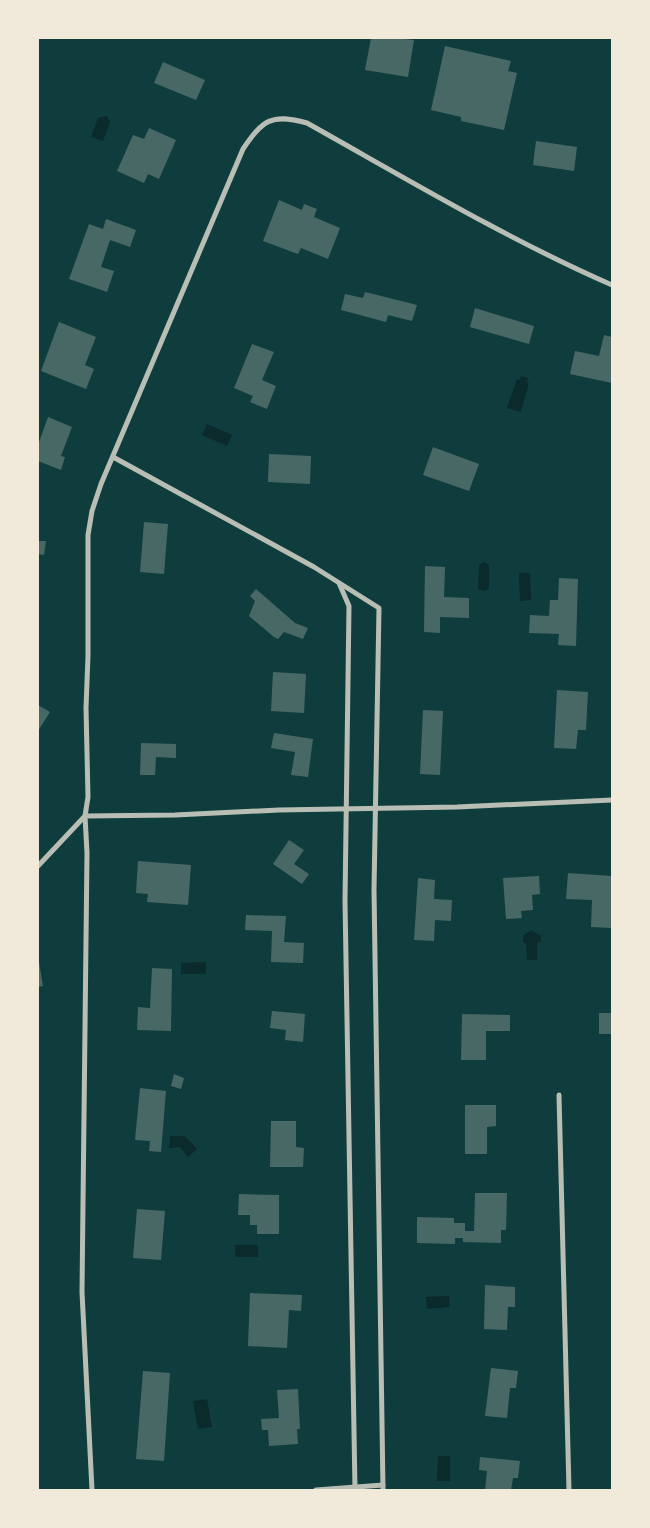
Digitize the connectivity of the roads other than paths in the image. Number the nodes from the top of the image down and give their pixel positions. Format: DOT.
graph roads {
  1 [pos="612,285"];
  2 [pos="114,457"];
  3 [pos="338,583"];
  4 [pos="612,800"];
  5 [pos="375,808"];
  6 [pos="347,809"];
  7 [pos="85,816"];
  8 [pos="38,866"];
  9 [pos="559,1095"];
  10 [pos="383,1488"];
  11 [pos="355,1489"];
  12 [pos="92,1490"];
  13 [pos="316,1490"];
  14 [pos="569,1490"];
  1 -- 2 [label="street"];
  2 -- 3 [label="street"];
  2 -- 7 [label="street"];
  3 -- 5 [label="street"];
  3 -- 6 [label="street"];
  4 -- 5 [label="street"];
  5 -- 6 [label="street"];
  5 -- 10 [label="street"];
  6 -- 7 [label="street"];
  6 -- 11 [label="street"];
  7 -- 8 [label="street"];
  7 -- 12 [label="street"];
  9 -- 14 [label="street"];
  10 -- 11 [label="street"];
  11 -- 13 [label="street"];
}
